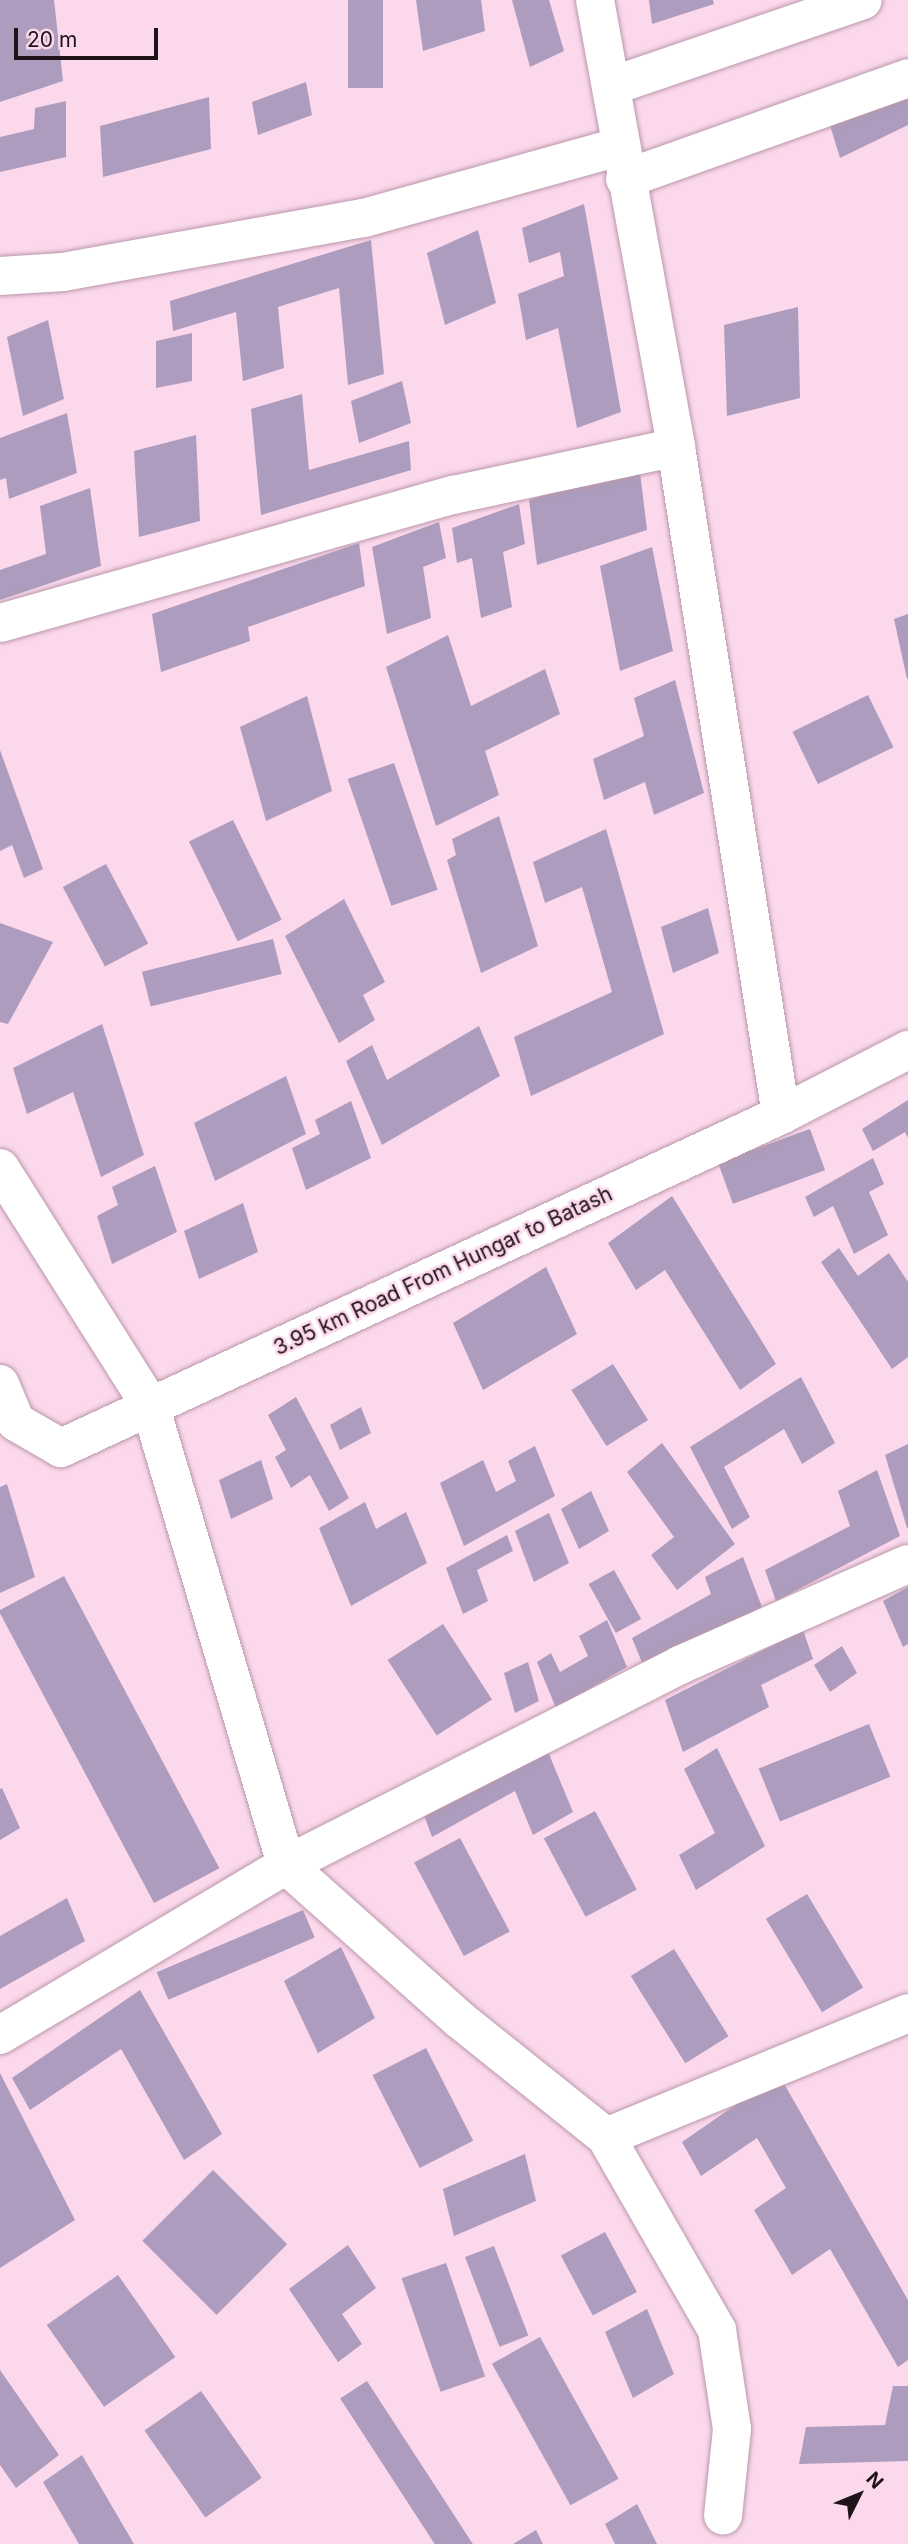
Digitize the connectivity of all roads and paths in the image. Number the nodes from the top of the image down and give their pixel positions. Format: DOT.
graph roads {
  1 [pos="595,0"];
  2 [pos="863,0"];
  3 [pos="908,78"];
  4 [pos="612,86"];
  5 [pos="622,163"];
  6 [pos="0,276"];
  7 [pos="676,447"];
  8 [pos="0,624"];
  9 [pos="908,1050"];
  10 [pos="781,1115"];
  11 [pos="0,1168"];
  12 [pos="0,1384"];
  13 [pos="149,1405"];
  14 [pos="908,1564"];
  15 [pos="286,1865"];
  16 [pos="908,2013"];
  17 [pos="0,2035"];
  18 [pos="606,2137"];
  19 [pos="723,2516"];
  1 -- 4 [label="street"];
  2 -- 4 [label="street"];
  3 -- 5 [label="street"];
  4 -- 5 [label="street"];
  5 -- 6 [label="street"];
  5 -- 7 [label="street"];
  7 -- 8 [label="street"];
  7 -- 10 [label="street"];
  9 -- 10 [label="street, 3.95 km Road From Hungar to Batash"];
  10 -- 13 [label="street, 3.95 km Road From Hungar to Batash"];
  11 -- 13 [label="street"];
  12 -- 13 [label="street, 3.95 km Road From Hungar to Batash"];
  13 -- 15 [label="street"];
  14 -- 15 [label="street"];
  15 -- 17 [label="street"];
  15 -- 18 [label="street"];
  16 -- 18 [label="street"];
  18 -- 19 [label="street"];
}
